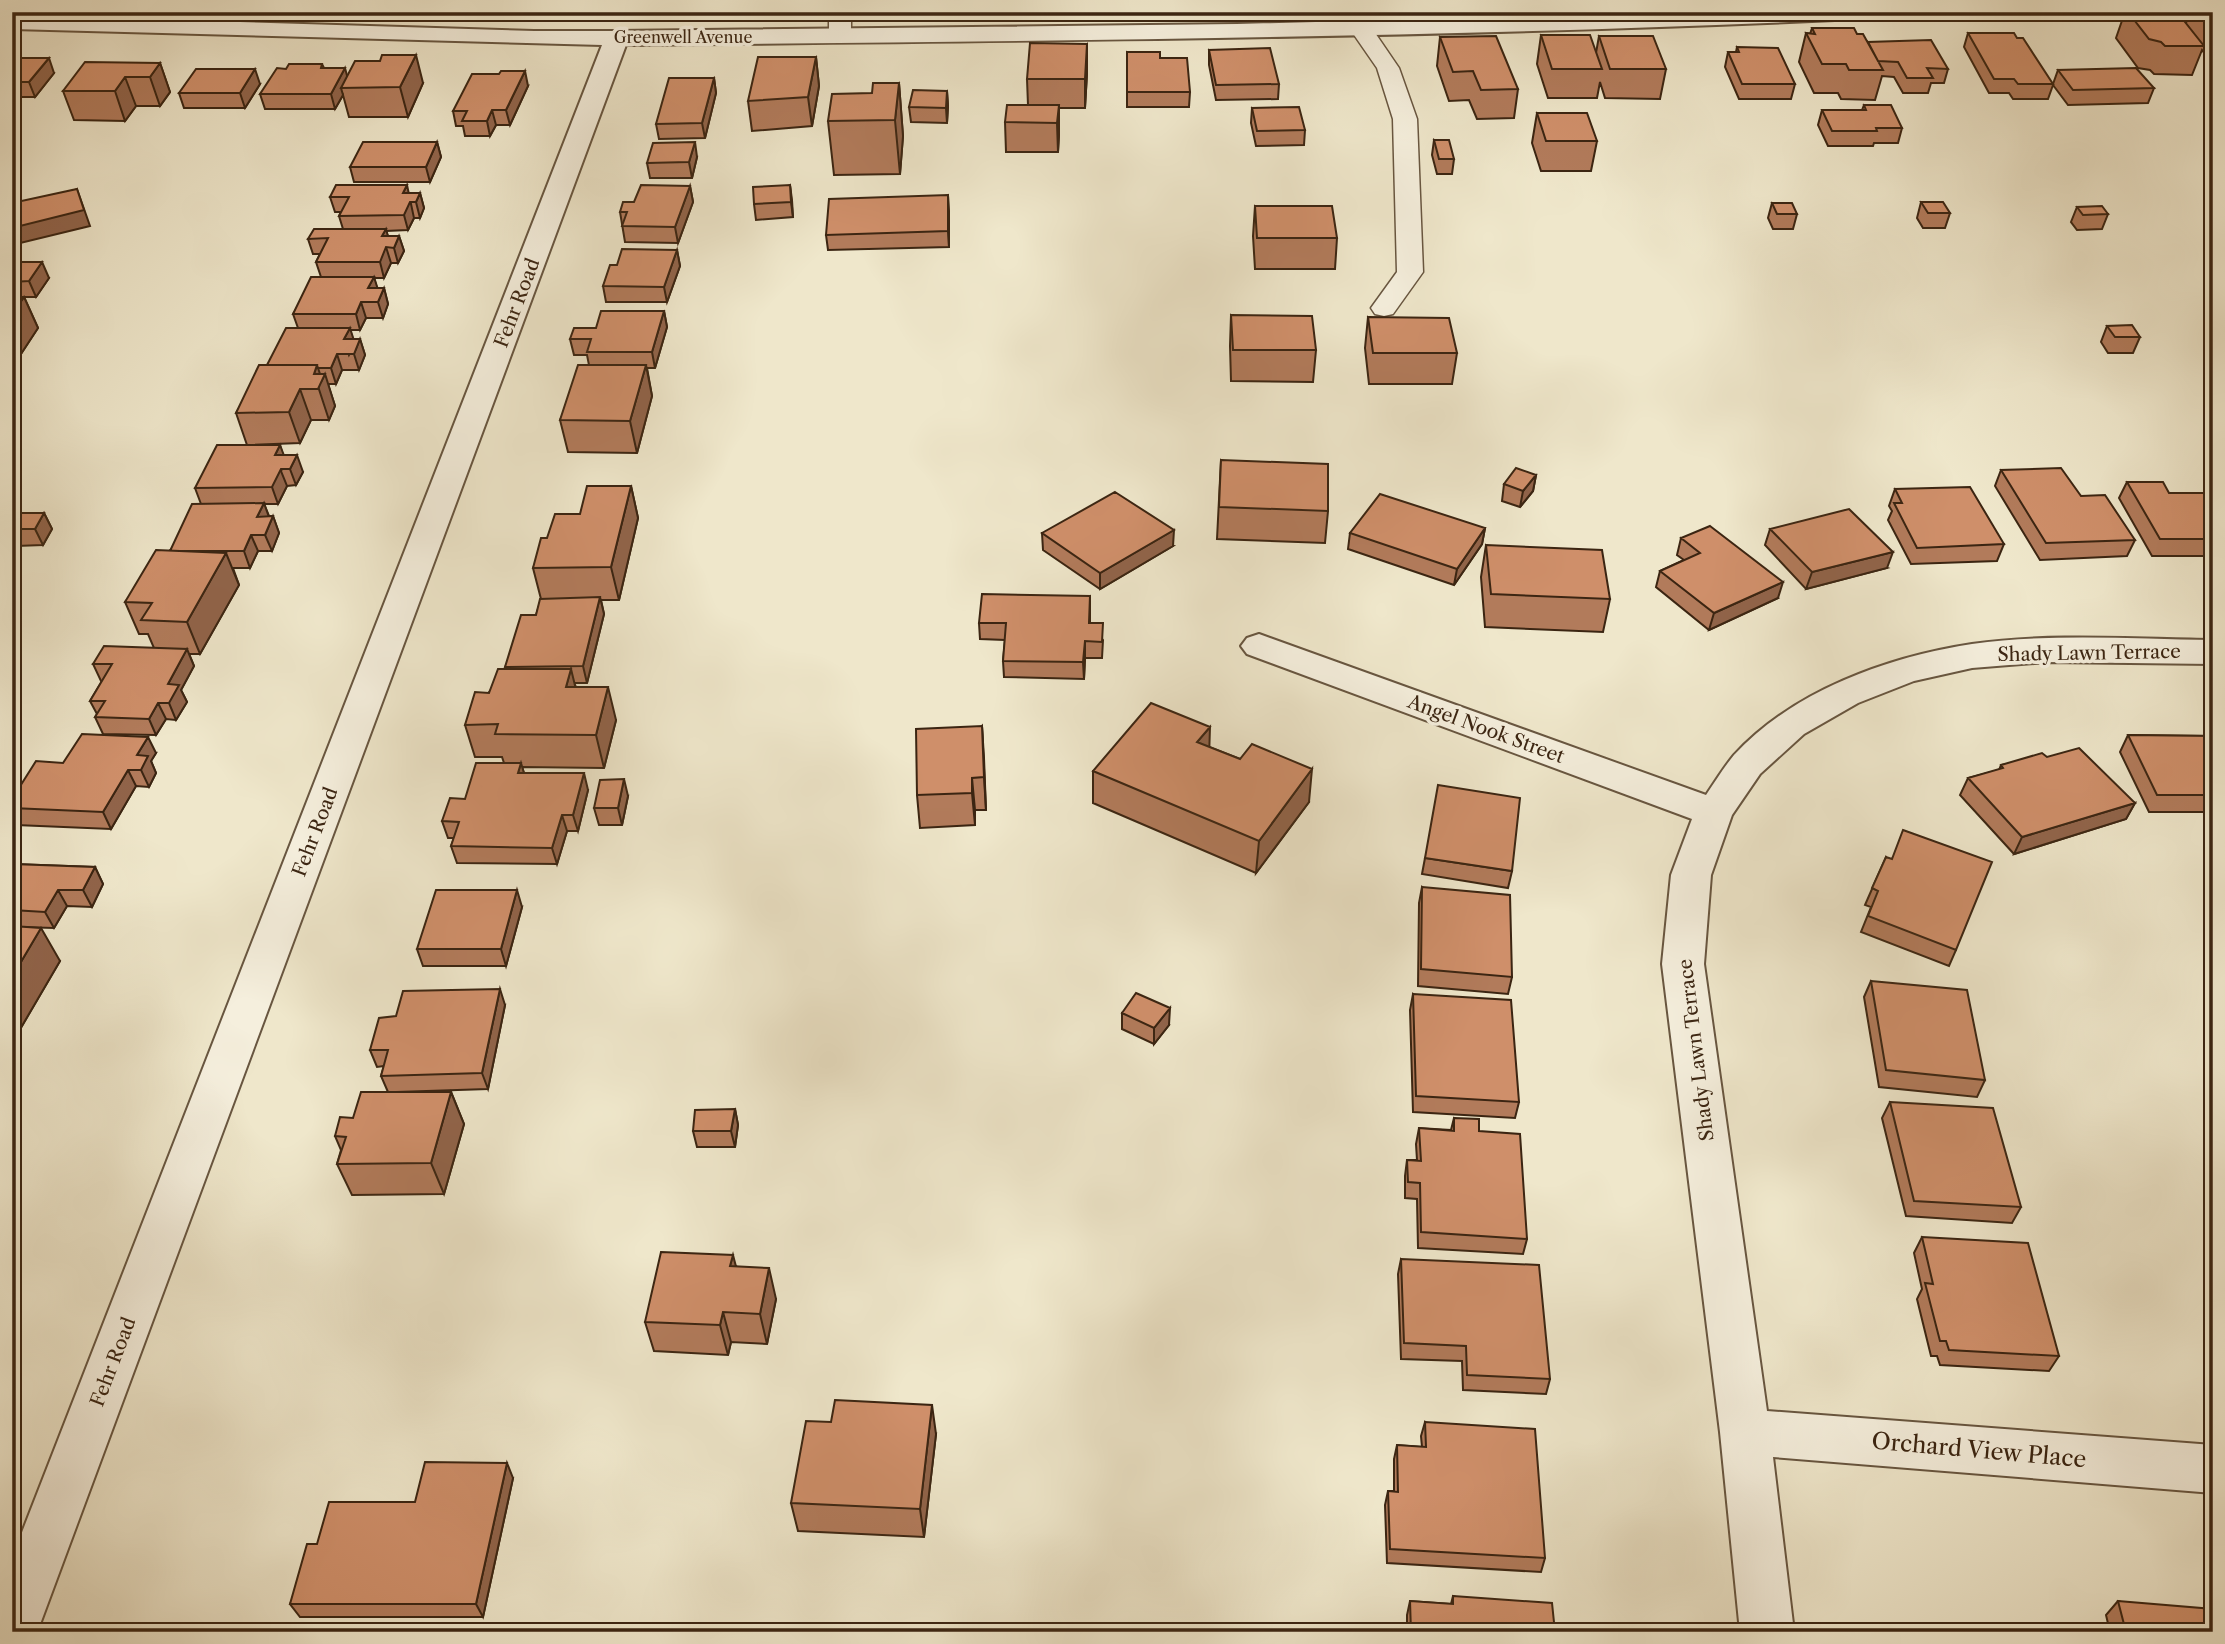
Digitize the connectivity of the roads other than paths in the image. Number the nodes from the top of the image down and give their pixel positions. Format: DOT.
graph roads {
  1 [pos="1857,12"];
  2 [pos="1360,20"];
  3 [pos="12,22"];
  4 [pos="840,24"];
  5 [pos="618,38"];
  6 [pos="1384,309"];
  7 [pos="1259,646"];
  8 [pos="2213,652"];
  9 [pos="1714,812"];
  10 [pos="1745,1432"];
  11 [pos="2213,1468"];
  12 [pos="12,1627"];
  13 [pos="1767,1632"];
  1 -- 2 [label="street, Greenwell Avenue"];
  2 -- 4 [label="street, Greenwell Avenue"];
  2 -- 6 [label="lane"];
  3 -- 5 [label="street, Greenwell Avenue"];
  4 -- 5 [label="street, Greenwell Avenue"];
  5 -- 12 [label="street, Fehr Road"];
  7 -- 9 [label="street, Angel Nook Street"];
  8 -- 9 [label="street, Shady Lawn Terrace"];
  9 -- 10 [label="street, Shady Lawn Terrace"];
  10 -- 11 [label="street, Orchard View Place"];
  10 -- 13 [label="street, Shady Lawn Terrace"];
}
